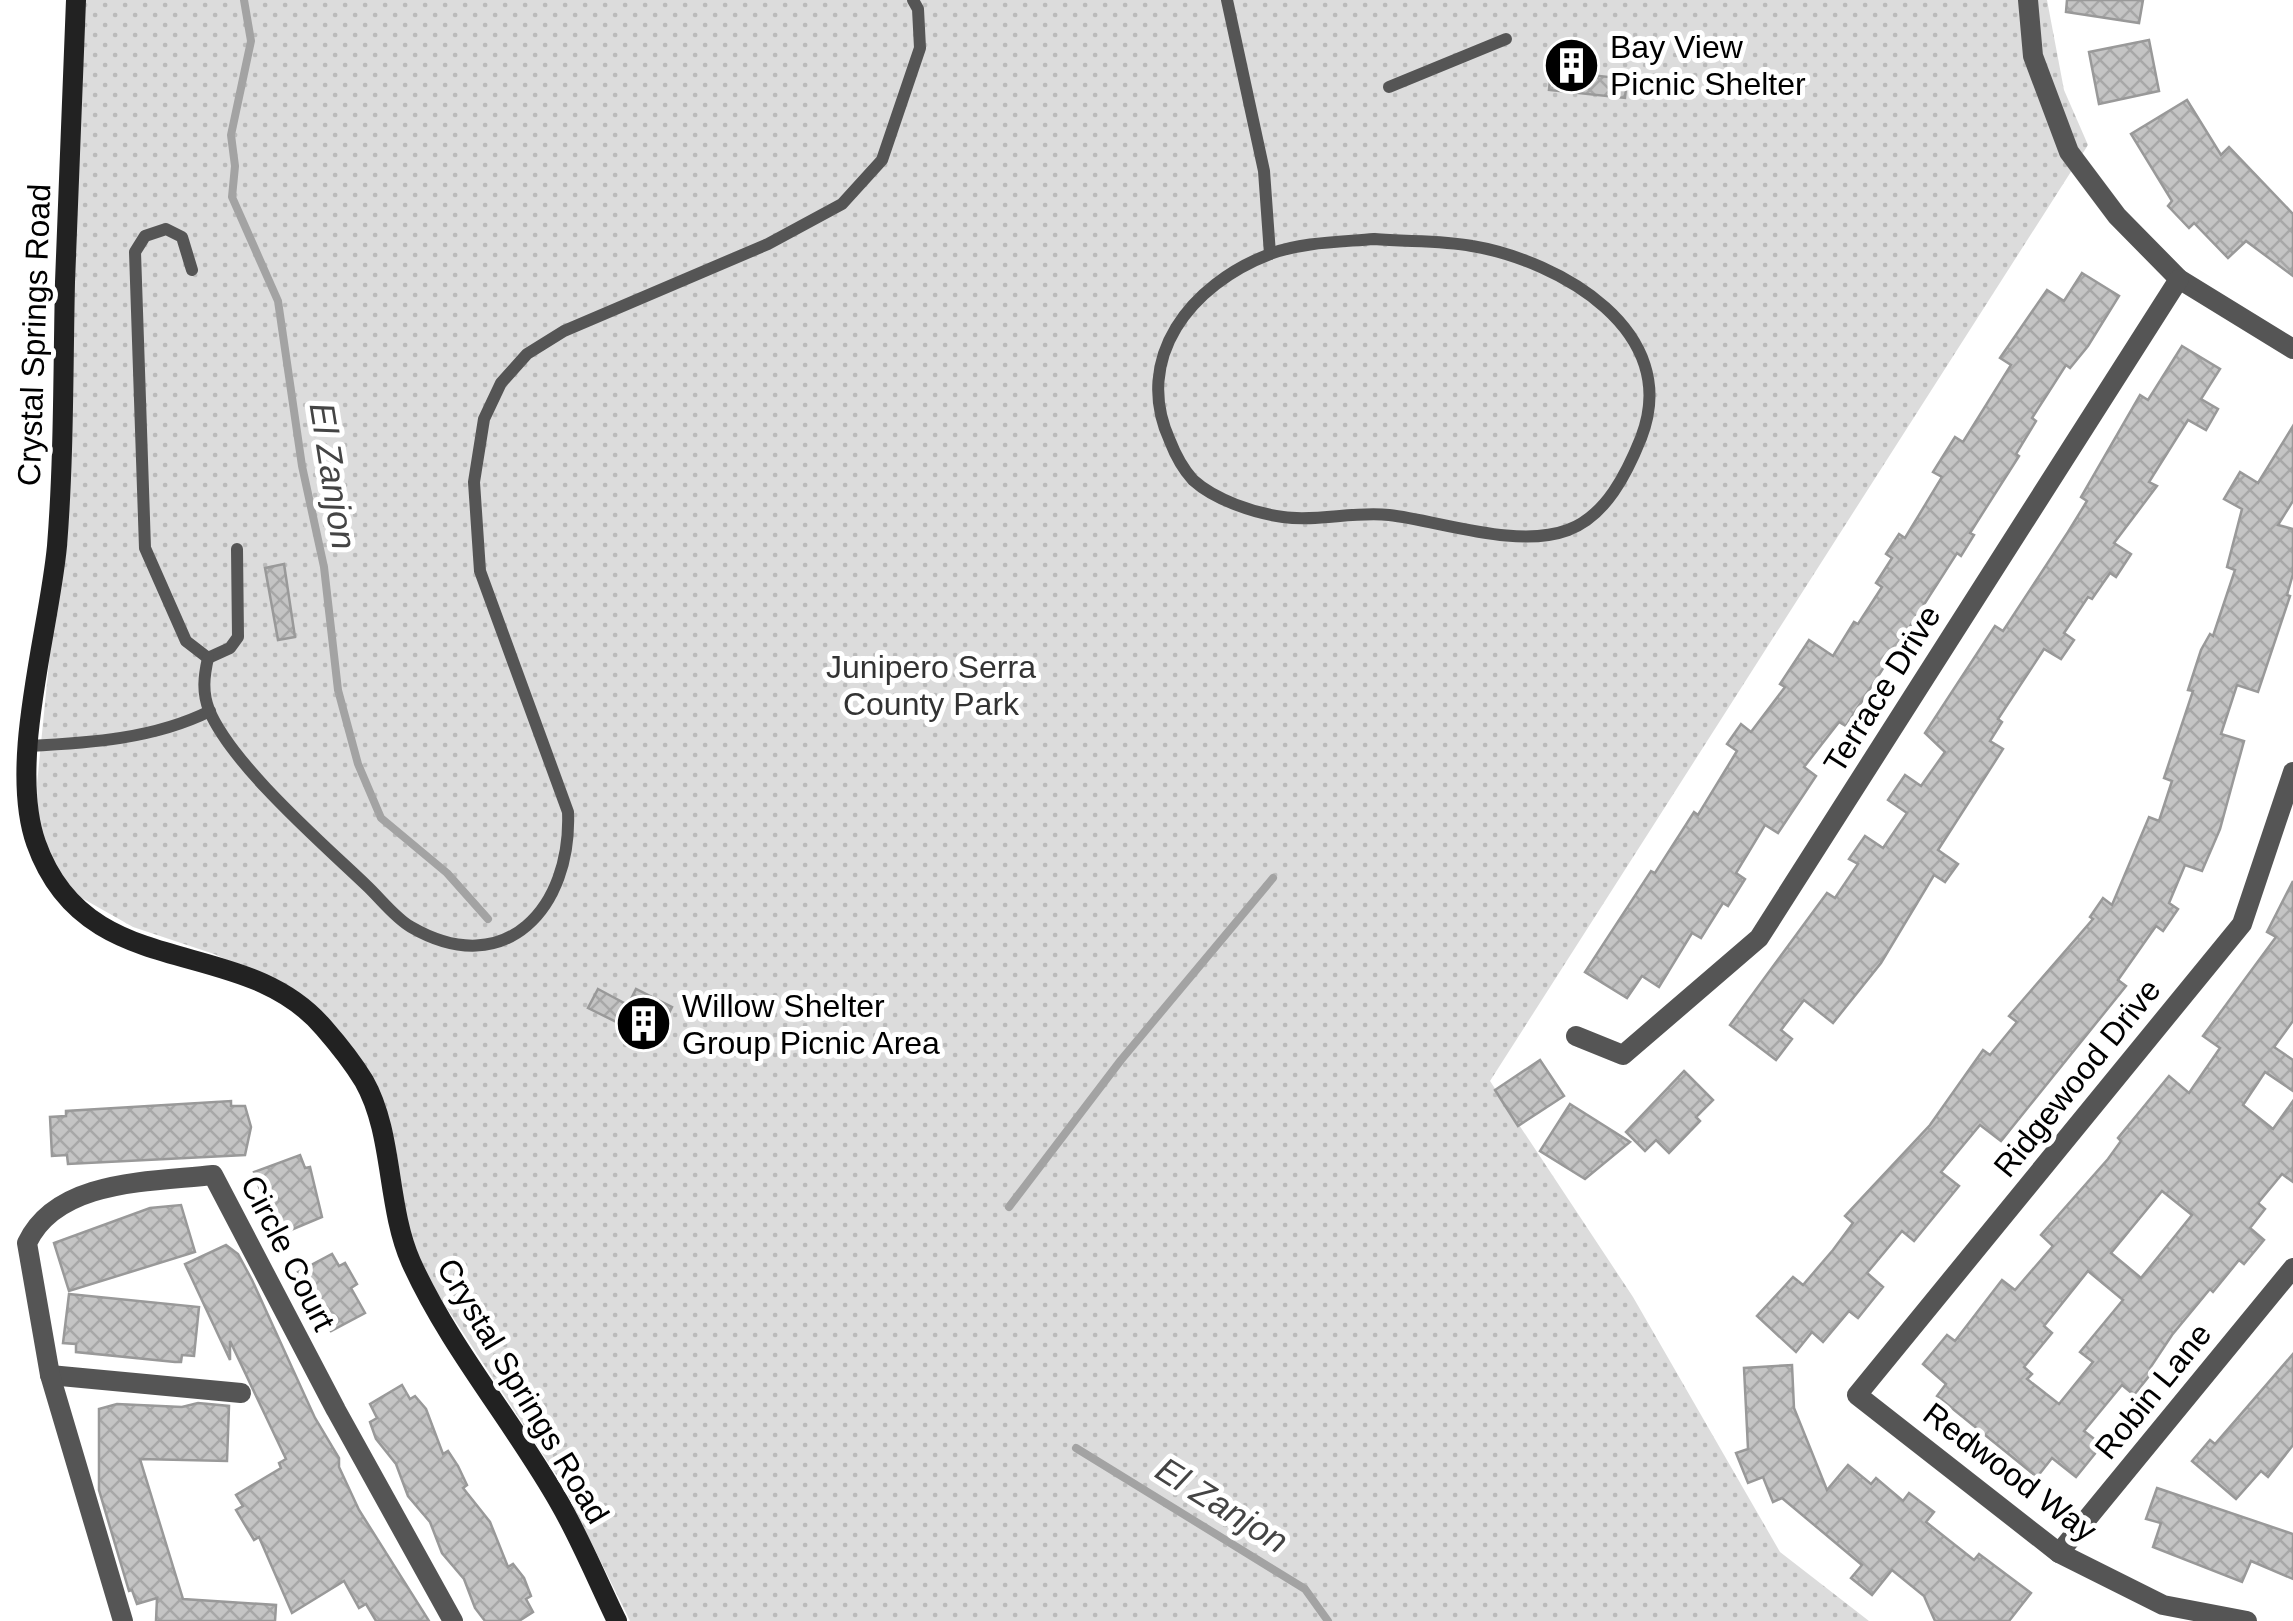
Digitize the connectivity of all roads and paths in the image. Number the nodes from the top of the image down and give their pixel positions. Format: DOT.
graph roads {
  1 [pos="76,0"];
  2 [pos="914,0"];
  3 [pos="1227,0"];
  4 [pos="2028,0"];
  5 [pos="1506,39"];
  6 [pos="1389,87"];
  7 [pos="1270,254"];
  8 [pos="192,270"];
  9 [pos="2179,279"];
  10 [pos="2293,349"];
  11 [pos="237,548"];
  12 [pos="208,658"];
  13 [pos="210,711"];
  14 [pos="28,746"];
  15 [pos="2293,772"];
  16 [pos="1576,1036"];
  17 [pos="2293,1268"];
  18 [pos="50,1376"];
  19 [pos="241,1393"];
  20 [pos="1857,1394"];
  21 [pos="2059,1553"];
  22 [pos="123,1621"];
  23 [pos="454,1621"];
  24 [pos="617,1621"];
  25 [pos="2247,1621"];
  1 -- 14 [label="street, Crystal Springs Road"];
  2 -- 13 [label="lane"];
  3 -- 7 [label="lane"];
  4 -- 9 [label="street"];
  5 -- 6 [label="lane"];
  7 -- 7 [label="lane"];
  8 -- 12 [label="lane"];
  9 -- 10 [label="street"];
  9 -- 16 [label="street, Terrace Drive"];
  11 -- 12 [label="lane"];
  12 -- 13 [label="lane"];
  13 -- 14 [label="lane"];
  14 -- 24 [label="street, Crystal Springs Road"];
  15 -- 20 [label="street, Ridgewood Drive"];
  17 -- 21 [label="street, Robin Lane"];
  18 -- 19 [label="street"];
  18 -- 22 [label="street, Circle Court"];
  18 -- 23 [label="street, Circle Court"];
  20 -- 21 [label="street, Redwood Way"];
  21 -- 25 [label="street, Redwood Way"];
}
